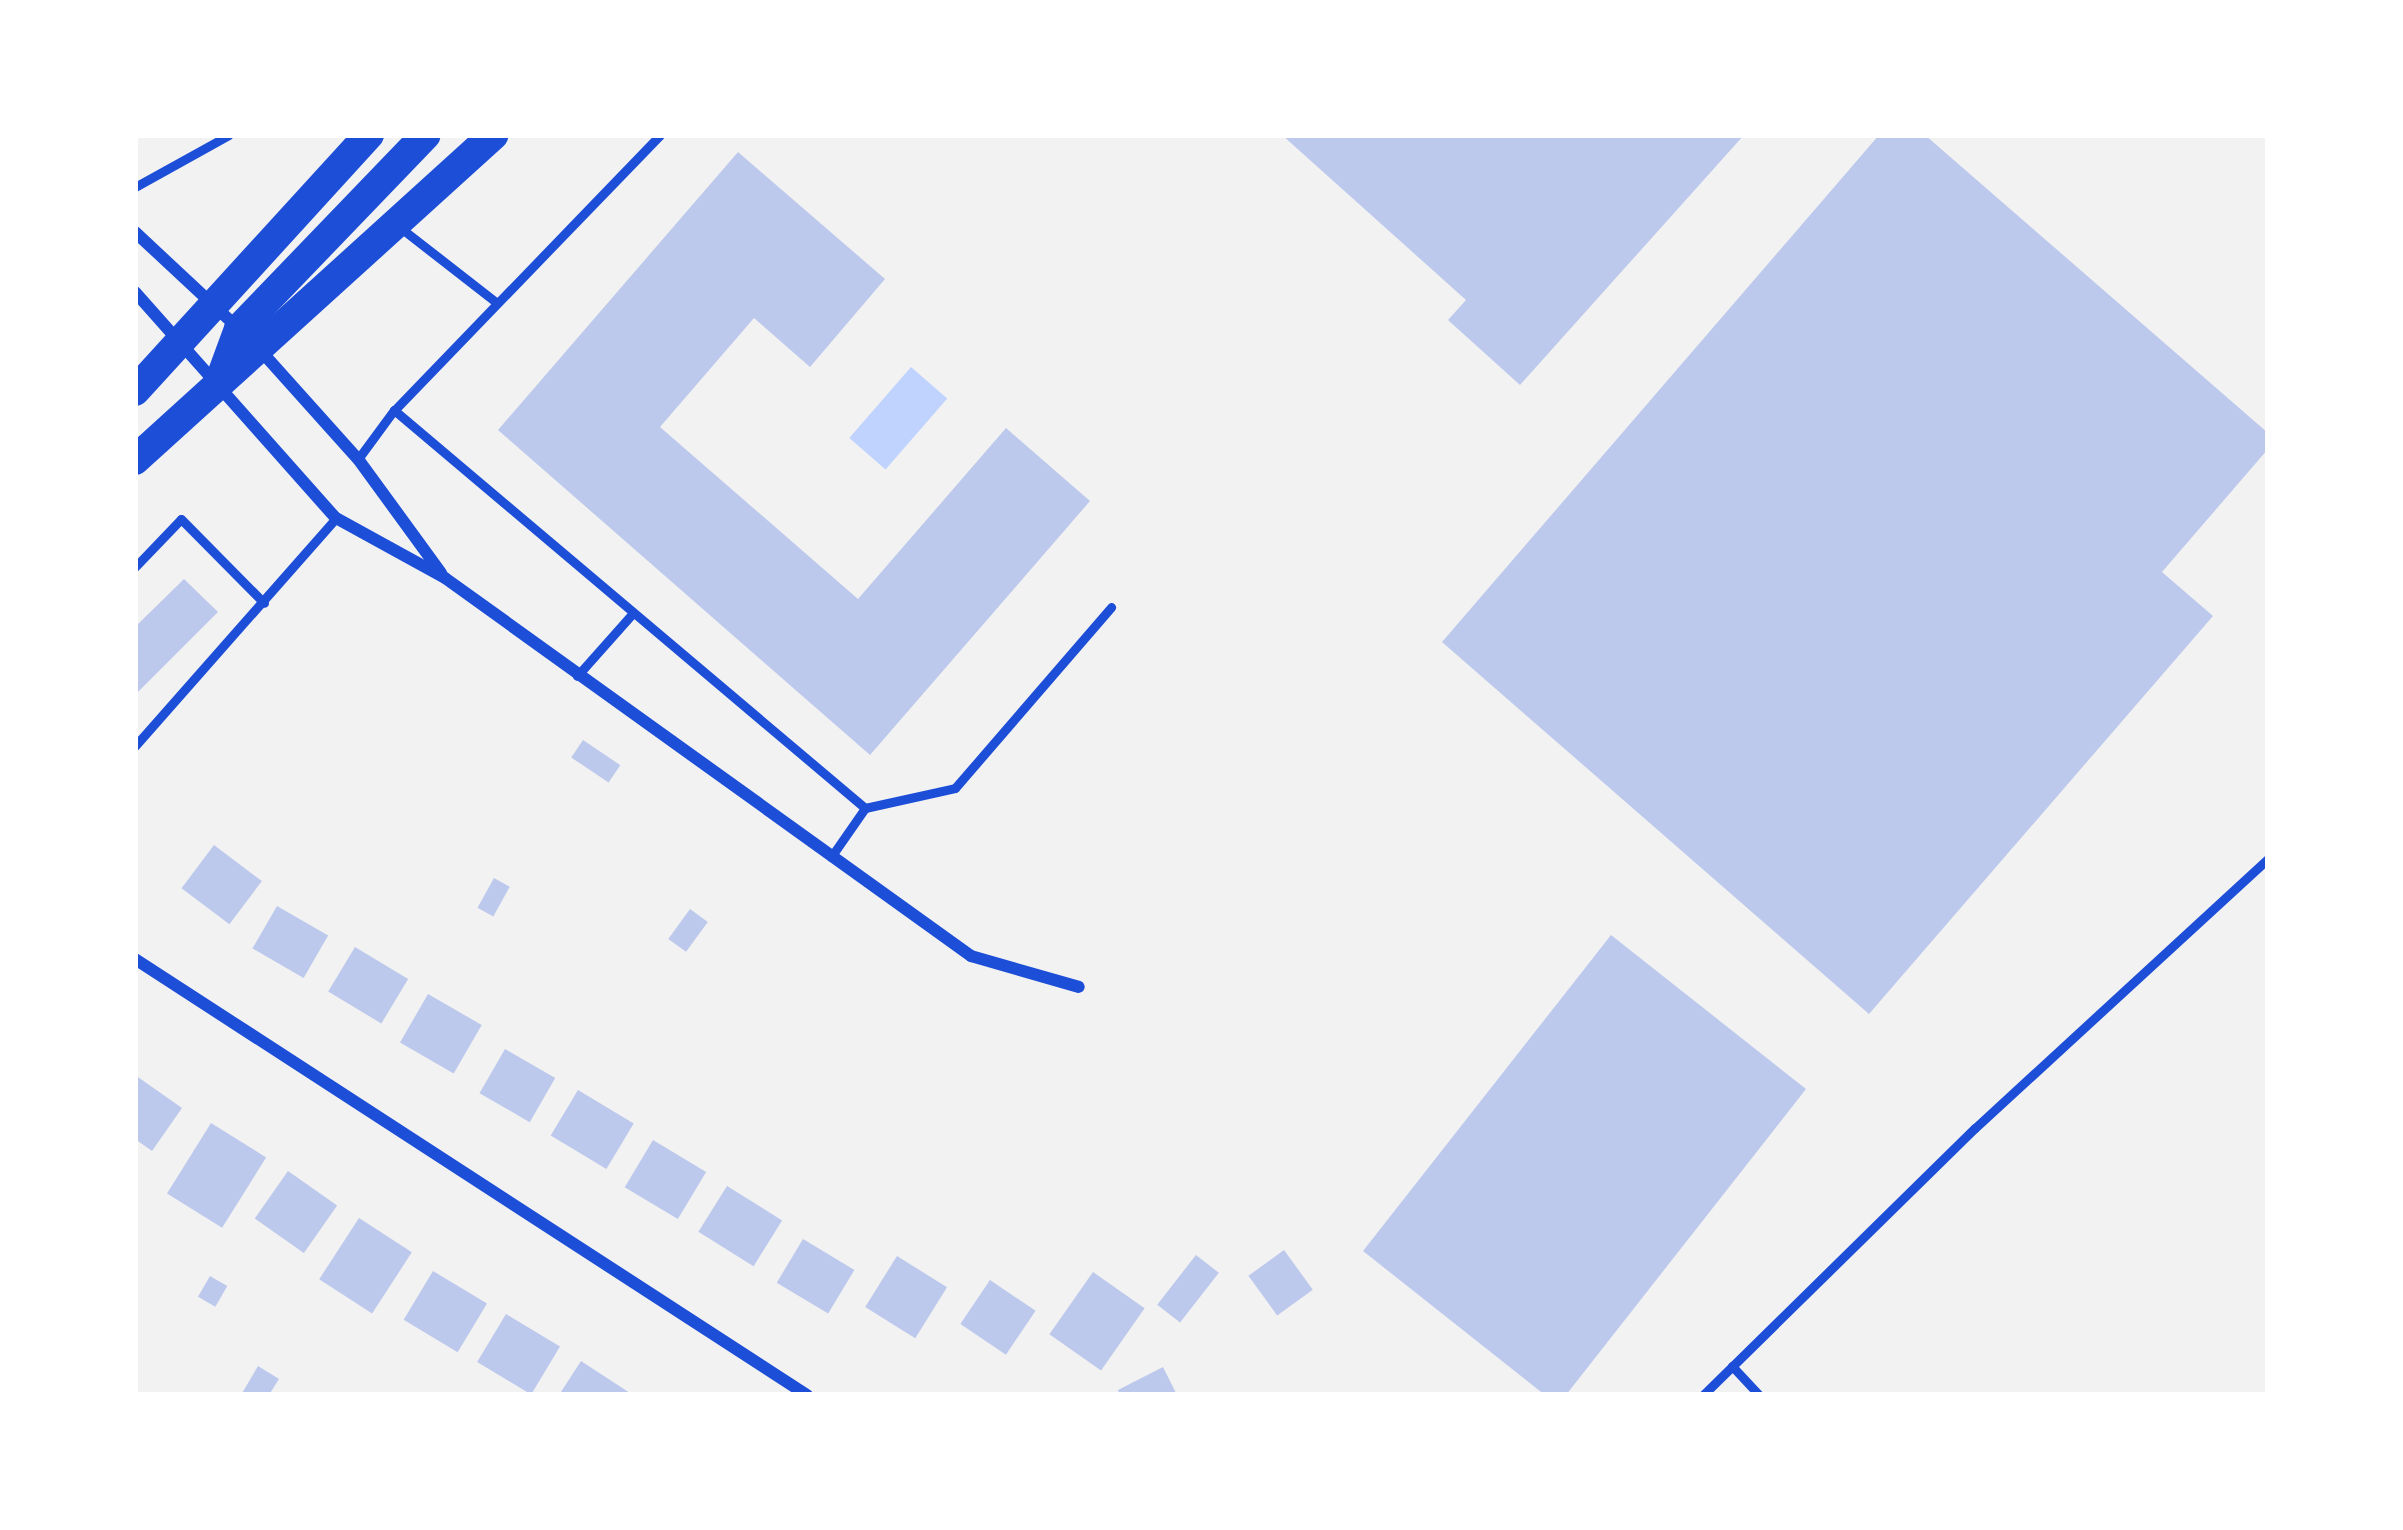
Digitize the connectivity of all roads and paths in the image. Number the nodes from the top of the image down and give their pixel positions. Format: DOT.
graph roads {
  1 [pos="229,135"];
  2 [pos="369,135"];
  3 [pos="426,135"];
  4 [pos="493,135"];
  5 [pos="660,135"];
  6 [pos="135,187"];
  7 [pos="397,225"];
  8 [pos="135,232"];
  9 [pos="135,292"];
  10 [pos="213,301"];
  11 [pos="497,303"];
  12 [pos="239,329"];
  13 [pos="176,339"];
  14 [pos="261,352"];
  15 [pos="135,392"];
  16 [pos="216,392"];
  17 [pos="394,410"];
  18 [pos="358,459"];
  19 [pos="135,460"];
  20 [pos="336,518"];
  21 [pos="135,567"];
  22 [pos="445,578"];
  23 [pos="264,603"];
  24 [pos="1111,607"];
  25 [pos="633,613"];
  26 [pos="577,676"];
  27 [pos="135,746"];
  28 [pos="865,808"];
  29 [pos="831,857"];
  30 [pos="2268,859"];
  31 [pos="135,959"];
  32 [pos="1079,987"];
  33 [pos="1732,1366"];
  34 [pos="807,1395"];
  35 [pos="1703,1395"];
  36 [pos="1759,1395"];
  1 -- 6 [label="lane"];
  2 -- 10 [label="main road"];
  3 -- 12 [label="main road"];
  4 -- 7 [label="main road"];
  5 -- 11 [label="lane"];
  7 -- 11 [label="lane"];
  7 -- 14 [label="main road"];
  8 -- 10 [label="street"];
  9 -- 13 [label="street"];
  10 -- 12 [label="street"];
  10 -- 13 [label="main road"];
  11 -- 17 [label="lane"];
  12 -- 14 [label="street"];
  12 -- 16 [label="main road"];
  13 -- 15 [label="main road"];
  13 -- 16 [label="street"];
  14 -- 16 [label="main road"];
  14 -- 18 [label="street"];
  16 -- 19 [label="main road"];
  16 -- 20 [label="street"];
  17 -- 18 [label="lane"];
  17 -- 25 [label="lane"];
  18 -- 22 [label="street"];
  20 -- 22 [label="street"];
  20 -- 23 [label="lane"];
  21 -- 23 [label="lane"];
  22 -- 26 [label="street"];
  23 -- 27 [label="lane"];
  24 -- 28 [label="lane"];
  25 -- 26 [label="lane"];
  25 -- 28 [label="lane"];
  26 -- 29 [label="street"];
  28 -- 29 [label="lane"];
  29 -- 32 [label="street"];
  30 -- 33 [label="lane"];
  31 -- 34 [label="street"];
  33 -- 35 [label="lane"];
  33 -- 36 [label="lane"];
}
